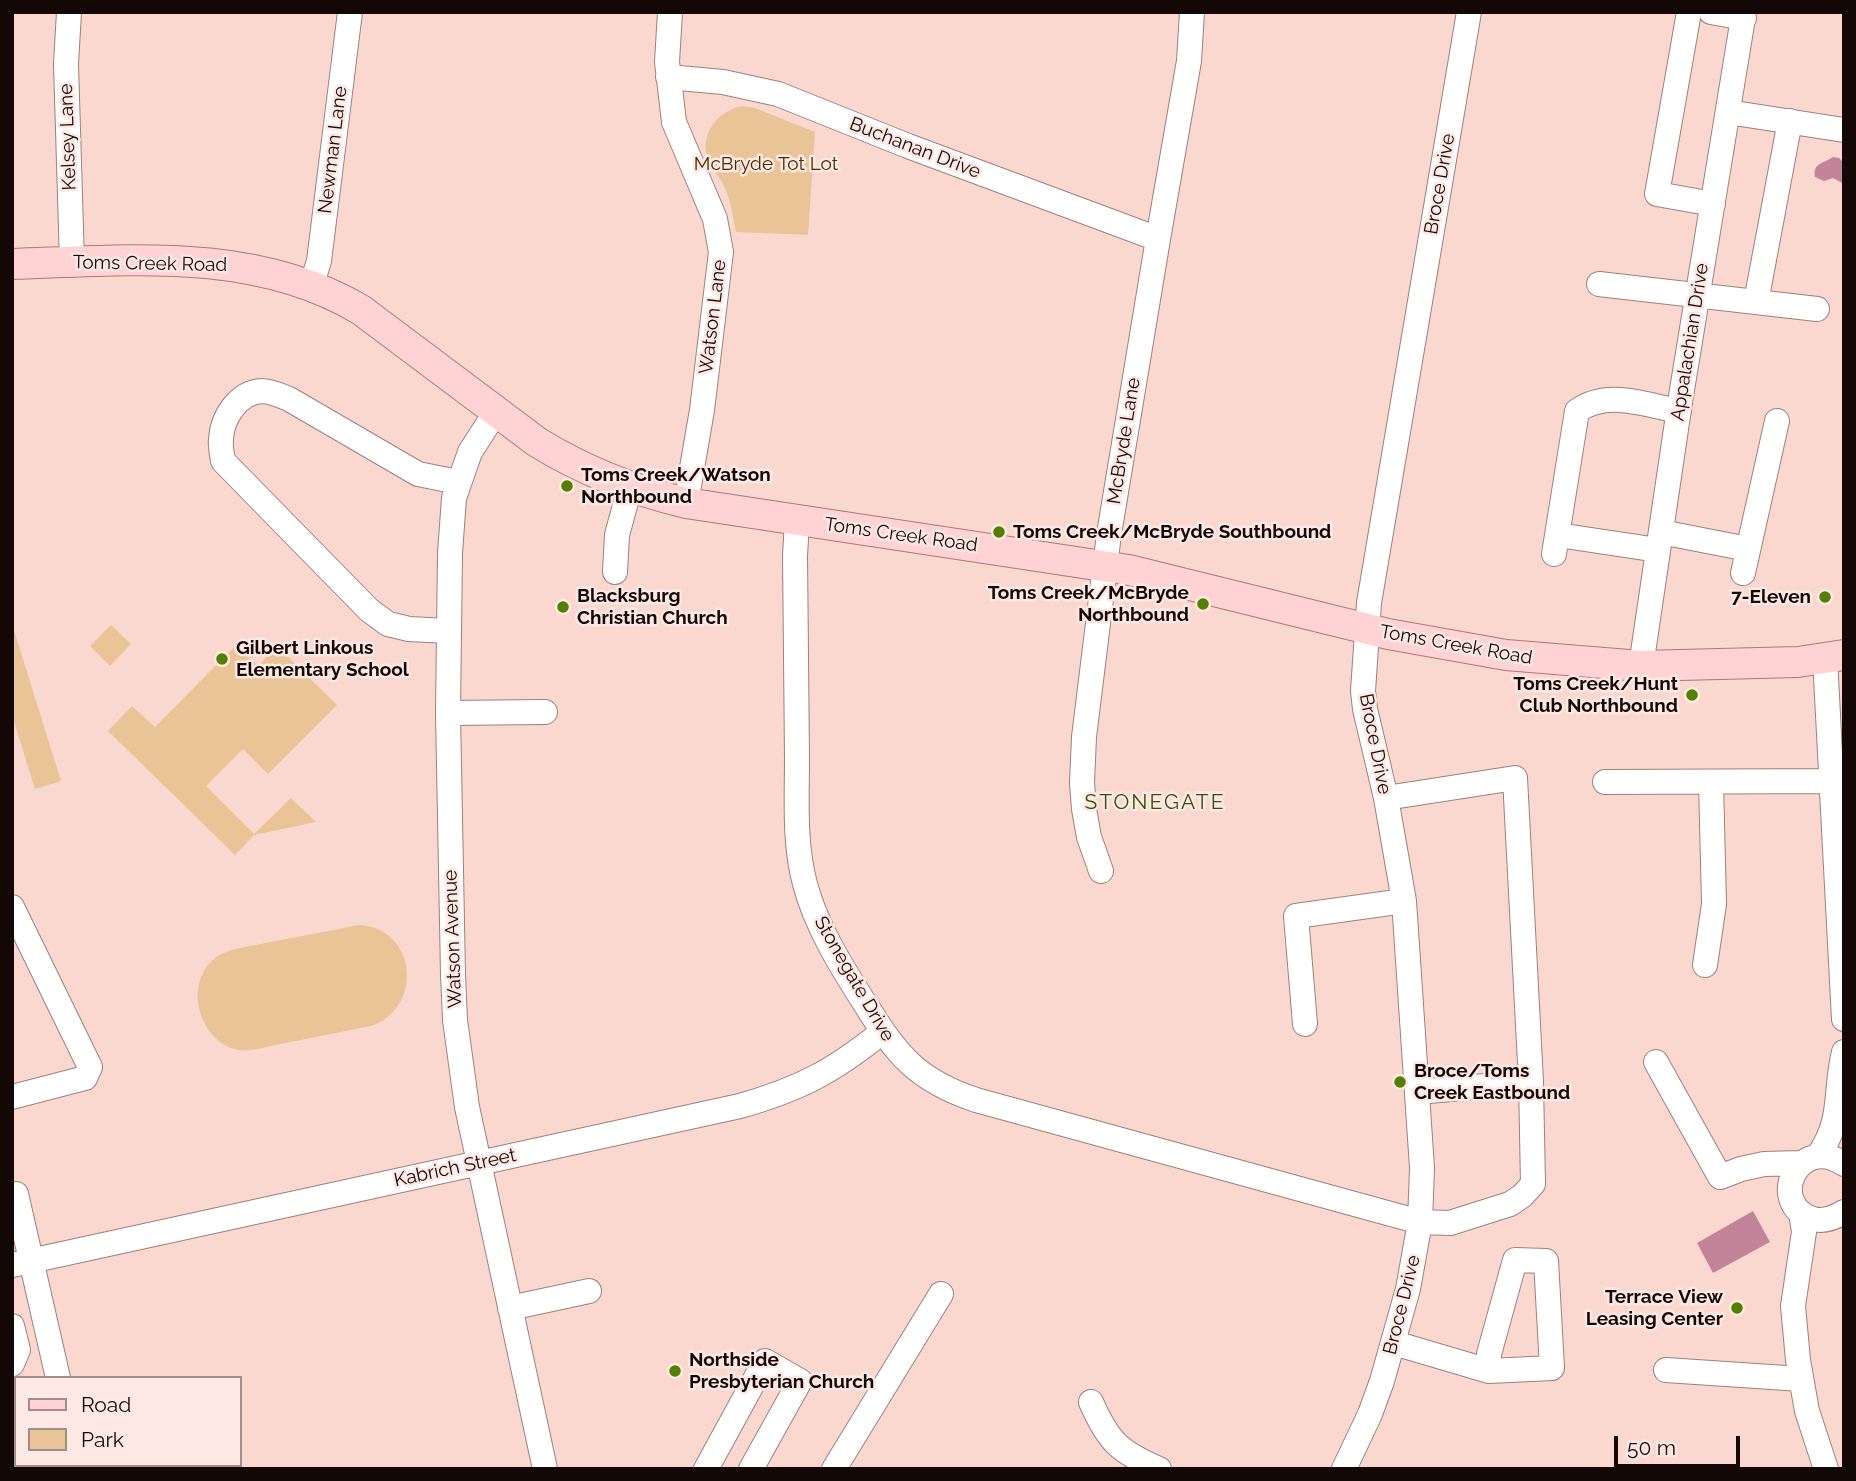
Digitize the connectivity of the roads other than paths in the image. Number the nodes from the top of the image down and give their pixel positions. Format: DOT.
graph roads {
  1 [pos="69,12"];
  2 [pos="350,12"];
  3 [pos="670,12"];
  4 [pos="1192,12"];
  5 [pos="1469,12"];
  6 [pos="1689,12"];
  7 [pos="1712,12"];
  8 [pos="1744,15"];
  9 [pos="668,77"];
  10 [pos="1728,112"];
  11 [pos="1790,121"];
  12 [pos="1844,130"];
  13 [pos="1713,204"];
  14 [pos="1157,239"];
  15 [pos="72,262"];
  16 [pos="12,264"];
  17 [pos="1598,285"];
  18 [pos="311,287"];
  19 [pos="1698,295"];
  20 [pos="1756,302"];
  21 [pos="1817,309"];
  22 [pos="497,410"];
  23 [pos="1679,411"];
  24 [pos="1777,421"];
  25 [pos="458,482"];
  26 [pos="630,487"];
  27 [pos="686,503"];
  28 [pos="797,520"];
  29 [pos="1659,541"];
  30 [pos="1106,566"];
  31 [pos="615,572"];
  32 [pos="1368,629"];
  33 [pos="449,631"];
  34 [pos="1834,656"];
  35 [pos="1641,666"];
  36 [pos="545,712"];
  37 [pos="449,713"];
  38 [pos="1831,781"];
  39 [pos="1605,782"];
  40 [pos="1711,782"];
  41 [pos="1386,798"];
  42 [pos="1101,871"];
  43 [pos="1841,900"];
  44 [pos="1404,901"];
  45 [pos="12,906"];
  46 [pos="1705,965"];
  47 [pos="1844,1019"];
  48 [pos="1305,1024"];
  49 [pos="882,1031"];
  50 [pos="1844,1052"];
  51 [pos="1656,1062"];
  52 [pos="1531,1082"];
  53 [pos="1417,1092"];
  54 [pos="12,1097"];
  55 [pos="1810,1160"];
  56 [pos="479,1163"];
  57 [pos="1844,1164"];
  58 [pos="1756,1166"];
  59 [pos="1790,1188"];
  60 [pos="16,1194"];
  61 [pos="1801,1213"];
  62 [pos="1841,1215"];
  63 [pos="1420,1222"];
  64 [pos="24,1258"];
  65 [pos="589,1291"];
  66 [pos="941,1294"];
  67 [pos="510,1308"];
  68 [pos="47,1328"];
  69 [pos="13,1331"];
  70 [pos="1798,1338"];
  71 [pos="1394,1343"];
  72 [pos="12,1364"];
  73 [pos="1666,1370"];
  74 [pos="1489,1371"];
  75 [pos="58,1376"];
  76 [pos="1801,1379"];
  77 [pos="1091,1402"];
  78 [pos="545,1469"];
  79 [pos="706,1469"];
  80 [pos="751,1469"];
  81 [pos="834,1469"];
  82 [pos="1158,1469"];
  83 [pos="1344,1469"];
  84 [pos="1826,1469"];
  1 -- 15 [label="street, Kelsey Lane"];
  2 -- 18 [label="street, Newman Lane"];
  3 -- 9 [label="street, Watson Lane"];
  4 -- 14 [label="street, McBryde Lane"];
  5 -- 32 [label="street, Broce Drive"];
  6 -- 13 [label="street"];
  7 -- 8 [label="street"];
  8 -- 10 [label="street, Appalachian Drive"];
  9 -- 14 [label="street, Buchanan Drive"];
  9 -- 27 [label="street, Watson Lane"];
  10 -- 11 [label="street"];
  10 -- 13 [label="street, Appalachian Drive"];
  11 -- 12 [label="street"];
  11 -- 20 [label="street"];
  13 -- 19 [label="street, Appalachian Drive"];
  14 -- 30 [label="street, McBryde Lane"];
  15 -- 16 [label="main road, Toms Creek Road"];
  15 -- 18 [label="main road, Toms Creek Road"];
  17 -- 19 [label="street"];
  18 -- 22 [label="main road, Toms Creek Road"];
  19 -- 20 [label="street"];
  19 -- 23 [label="street, Appalachian Drive"];
  20 -- 21 [label="street"];
  22 -- 25 [label="street, Watson Avenue"];
  22 -- 26 [label="main road, Toms Creek Road"];
  23 -- 29 [label="street, Appalachian Drive"];
  23 -- 29 [label="street"];
  24 -- 29 [label="street"];
  25 -- 33 [label="street, Watson Avenue"];
  25 -- 33 [label="street"];
  26 -- 27 [label="main road, Toms Creek Road"];
  26 -- 31 [label="street"];
  27 -- 28 [label="main road, Toms Creek Road"];
  28 -- 30 [label="main road, Toms Creek Road"];
  28 -- 49 [label="street, Stonegate Drive"];
  29 -- 35 [label="street, Appalachian Drive"];
  30 -- 32 [label="main road, Toms Creek Road"];
  30 -- 42 [label="street, McBryde Lane"];
  32 -- 35 [label="main road, Toms Creek Road"];
  32 -- 41 [label="street, Broce Drive"];
  33 -- 37 [label="street, Watson Avenue"];
  34 -- 35 [label="main road, Toms Creek Road"];
  34 -- 38 [label="street"];
  36 -- 37 [label="street"];
  37 -- 56 [label="street, Watson Avenue"];
  38 -- 40 [label="street"];
  38 -- 43 [label="street"];
  39 -- 40 [label="street"];
  40 -- 46 [label="street"];
  41 -- 44 [label="street, Broce Drive"];
  41 -- 52 [label="street"];
  43 -- 47 [label="street"];
  44 -- 48 [label="street"];
  44 -- 53 [label="street, Broce Drive"];
  45 -- 54 [label="street"];
  49 -- 56 [label="street, Kabrich Street"];
  49 -- 63 [label="street, Stonegate Drive"];
  50 -- 55 [label="street"];
  51 -- 58 [label="street"];
  52 -- 53 [label="street"];
  52 -- 63 [label="street, Stonegate Drive"];
  53 -- 63 [label="street, Broce Drive"];
  55 -- 57 [label="street"];
  55 -- 58 [label="street"];
  55 -- 59 [label="street"];
  56 -- 64 [label="street, Kabrich Street"];
  56 -- 67 [label="street, Watson Avenue"];
  58 -- 59 [label="street"];
  59 -- 61 [label="street"];
  60 -- 64 [label="street"];
  61 -- 62 [label="street"];
  61 -- 70 [label="street"];
  62 -- 70 [label="street"];
  63 -- 71 [label="street, Broce Drive"];
  64 -- 68 [label="street"];
  65 -- 67 [label="street"];
  66 -- 81 [label="street"];
  67 -- 78 [label="street, Watson Avenue"];
  68 -- 69 [label="street"];
  68 -- 75 [label="street"];
  69 -- 72 [label="street"];
  70 -- 76 [label="street"];
  71 -- 74 [label="street"];
  71 -- 83 [label="street, Broce Drive"];
  73 -- 76 [label="street"];
  74 -- 74 [label="street"];
  76 -- 84 [label="street"];
  77 -- 82 [label="street"];
  79 -- 80 [label="street"];
}
